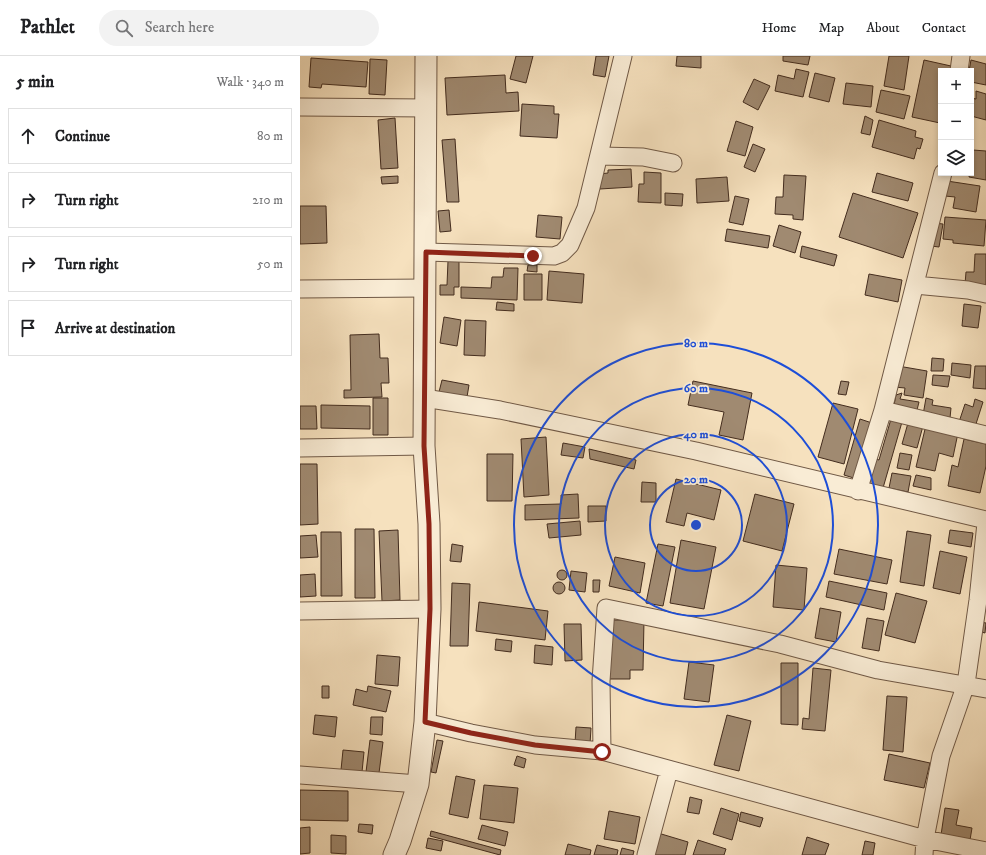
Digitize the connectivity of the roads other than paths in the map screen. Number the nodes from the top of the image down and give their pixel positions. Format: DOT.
graph roads {
  1 [pos="426,56"];
  2 [pos="623,56"];
  3 [pos="960,56"];
  4 [pos="959,68"];
  5 [pos="300,107"];
  6 [pos="427,108"];
  7 [pos="600,156"];
  8 [pos="673,163"];
  9 [pos="942,176"];
  10 [pos="426,252"];
  11 [pos="915,285"];
  12 [pos="426,288"];
  13 [pos="300,289"];
  14 [pos="986,294"];
  15 [pos="424,398"];
  16 [pos="883,410"];
  17 [pos="986,435"];
  18 [pos="424,446"];
  19 [pos="300,448"];
  20 [pos="858,491"];
  21 [pos="986,522"];
  22 [pos="430,609"];
  23 [pos="300,610"];
  24 [pos="966,684"];
  25 [pos="986,689"];
  26 [pos="425,722"];
  27 [pos="602,752"];
  28 [pos="669,770"];
  29 [pos="300,775"];
  30 [pos="418,784"];
  31 [pos="925,847"];
  32 [pos="986,851"];
  33 [pos="394,855"];
  34 [pos="646,855"];
  1 -- 6 [label="street"];
  2 -- 7 [label="street"];
  3 -- 4 [label="street"];
  5 -- 6 [label="street"];
  6 -- 10 [label="street"];
  7 -- 8 [label="street"];
  7 -- 10 [label="street"];
  9 -- 11 [label="street"];
  10 -- 12 [label="street"];
  11 -- 14 [label="street"];
  11 -- 16 [label="street"];
  12 -- 13 [label="street"];
  12 -- 15 [label="street"];
  15 -- 18 [label="street"];
  15 -- 20 [label="street"];
  16 -- 17 [label="street"];
  16 -- 20 [label="street"];
  18 -- 19 [label="street"];
  18 -- 22 [label="street"];
  20 -- 21 [label="street"];
  21 -- 24 [label="street"];
  22 -- 23 [label="street"];
  22 -- 26 [label="street"];
  24 -- 25 [label="street"];
  24 -- 27 [label="street"];
  24 -- 31 [label="street"];
  26 -- 27 [label="street"];
  26 -- 30 [label="street"];
  27 -- 28 [label="street"];
  28 -- 31 [label="street"];
  28 -- 34 [label="street"];
  29 -- 30 [label="street"];
  30 -- 33 [label="street"];
  31 -- 32 [label="street"];
}
